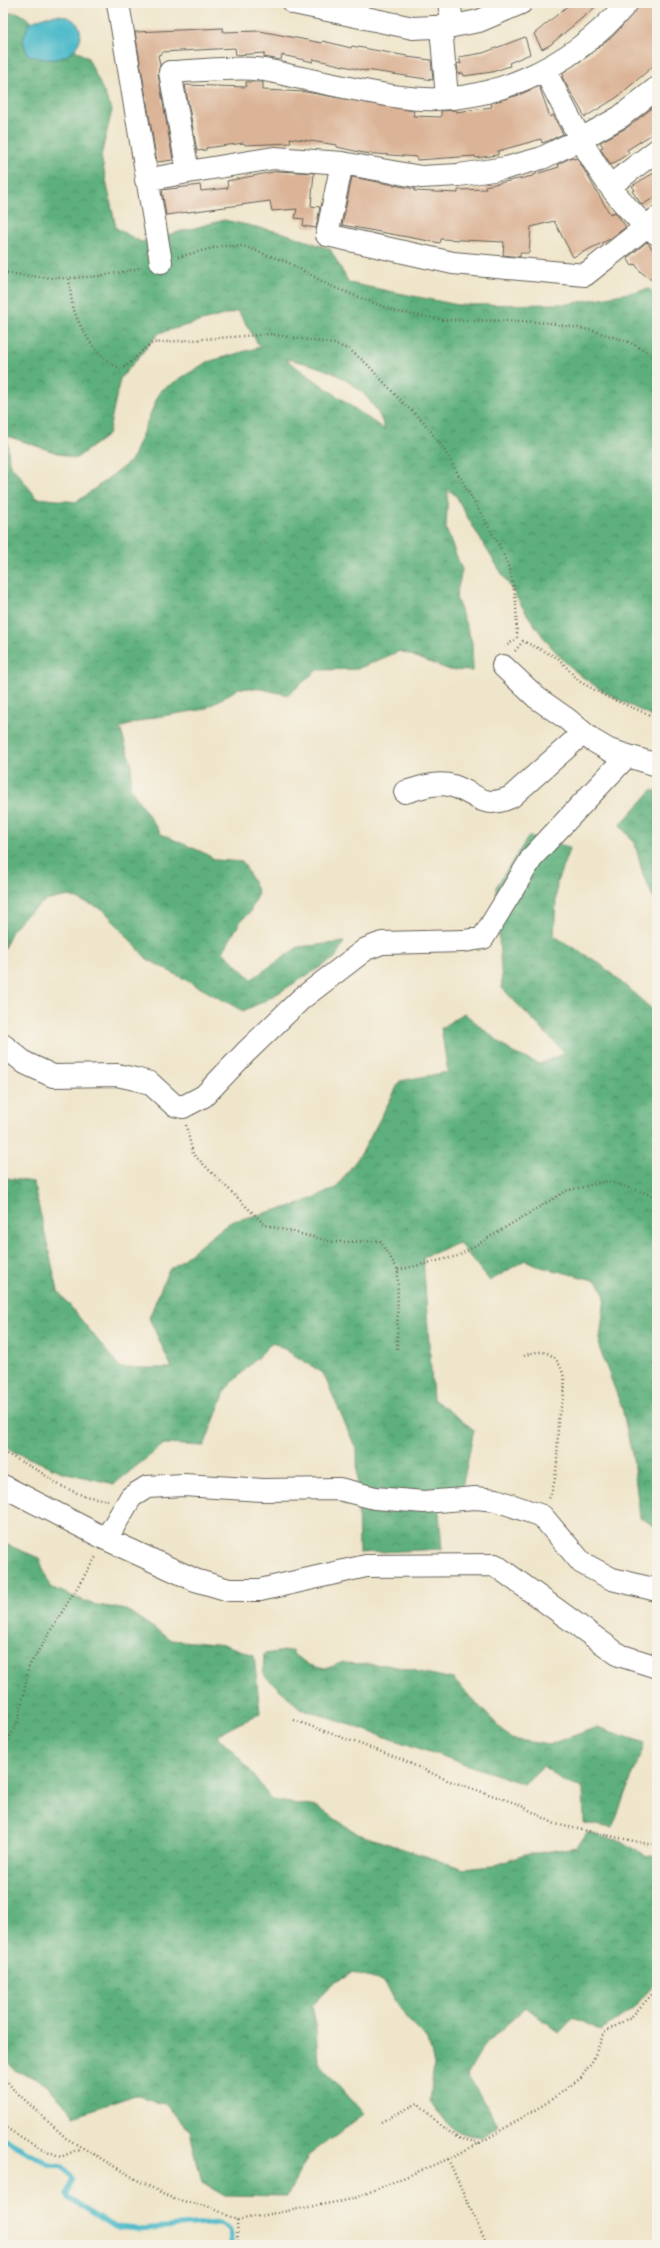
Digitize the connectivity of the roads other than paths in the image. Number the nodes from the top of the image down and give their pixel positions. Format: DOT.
graph roads {
  1 [pos="122,3"];
  2 [pos="294,3"];
  3 [pos="449,3"];
  4 [pos="521,3"];
  5 [pos="627,3"];
  6 [pos="447,26"];
  7 [pos="545,71"];
  8 [pos="657,88"];
  9 [pos="447,98"];
  10 [pos="581,139"];
  11 [pos="657,150"];
  12 [pos="342,163"];
  13 [pos="188,172"];
  14 [pos="146,180"];
  15 [pos="610,186"];
  16 [pos="653,226"];
  17 [pos="161,262"];
  18 [pos="503,666"];
  19 [pos="583,733"];
  20 [pos="627,756"];
  21 [pos="657,765"];
  22 [pos="404,792"];
  23 [pos="3,1045"];
  24 [pos="3,1486"];
  25 [pos="106,1539"];
  26 [pos="657,1590"];
  27 [pos="657,1667"];
  1 -- 14 [label="street"];
  2 -- 6 [label="street"];
  3 -- 6 [label="street"];
  4 -- 6 [label="street"];
  5 -- 7 [label="street"];
  6 -- 9 [label="street"];
  7 -- 9 [label="street"];
  7 -- 10 [label="street"];
  8 -- 10 [label="street"];
  9 -- 13 [label="street"];
  10 -- 12 [label="street"];
  10 -- 15 [label="street"];
  11 -- 15 [label="street"];
  12 -- 13 [label="street"];
  12 -- 16 [label="street"];
  13 -- 14 [label="street"];
  14 -- 17 [label="street"];
  15 -- 16 [label="street"];
  18 -- 19 [label="street"];
  19 -- 20 [label="street"];
  19 -- 22 [label="street"];
  20 -- 21 [label="street"];
  20 -- 23 [label="street"];
  24 -- 25 [label="street"];
  25 -- 26 [label="street"];
  25 -- 27 [label="street"];
}
